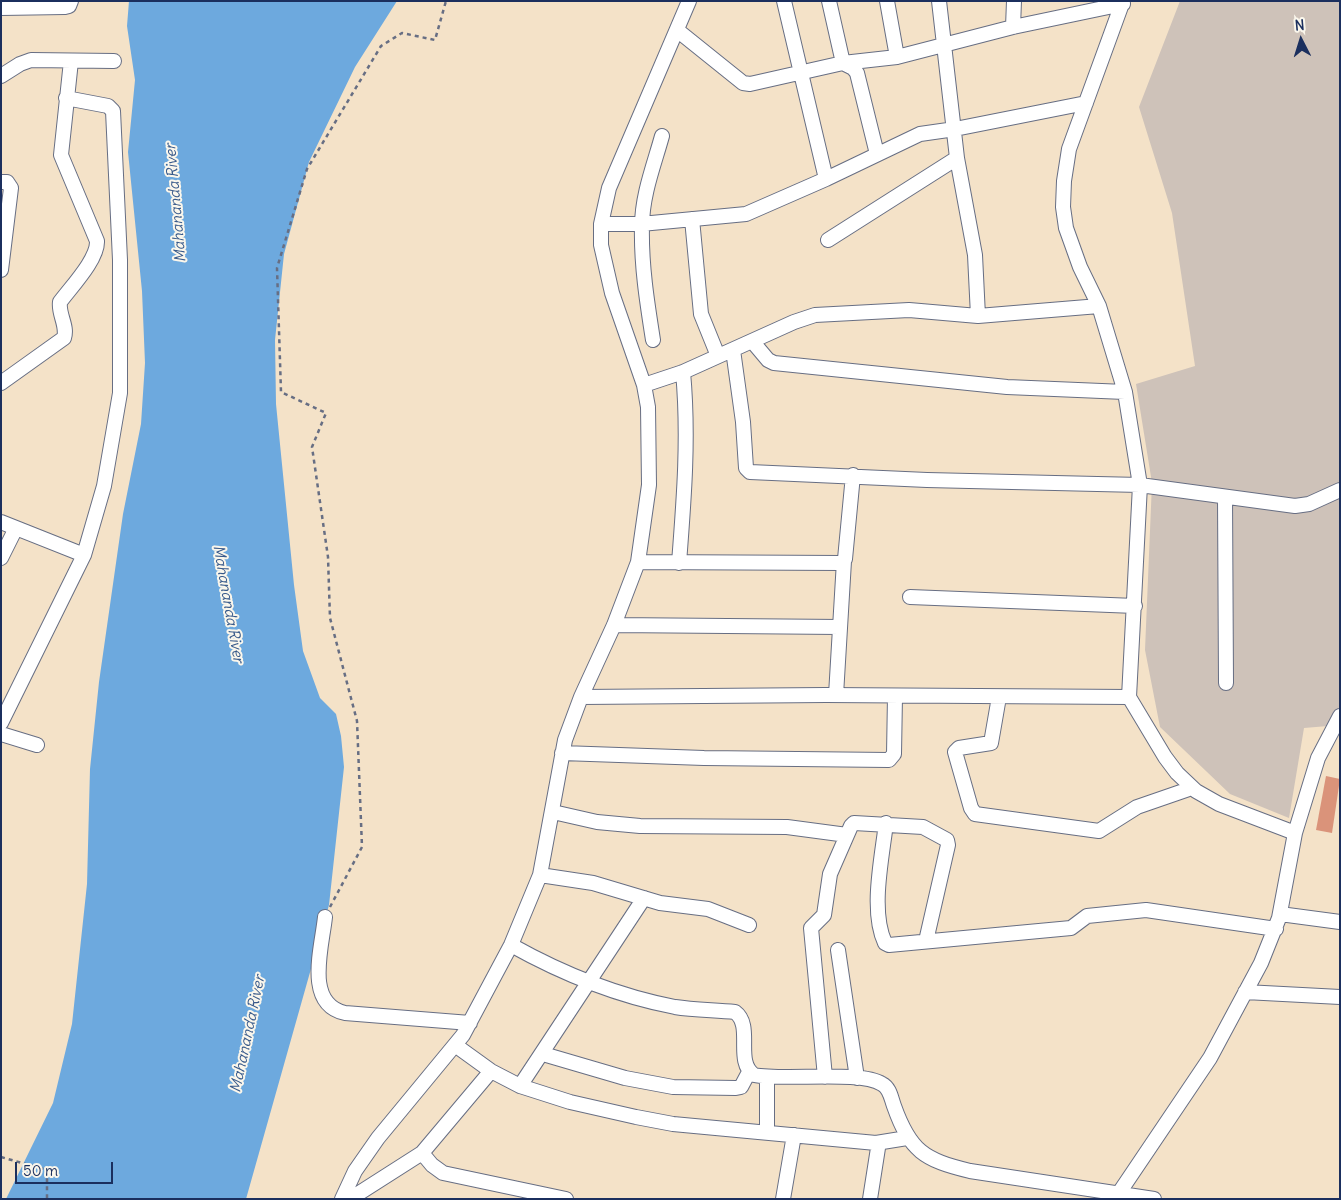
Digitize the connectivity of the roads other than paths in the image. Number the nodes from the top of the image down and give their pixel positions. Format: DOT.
graph roads {
  1 [pos="71,1"];
  2 [pos="689,1"];
  3 [pos="784,1"];
  4 [pos="829,1"];
  5 [pos="887,1"];
  6 [pos="939,1"];
  7 [pos="1014,1"];
  8 [pos="1123,3"];
  9 [pos="1,8"];
  10 [pos="1013,27"];
  11 [pos="677,30"];
  12 [pos="944,44"];
  13 [pos="897,57"];
  14 [pos="71,61"];
  15 [pos="114,62"];
  16 [pos="843,63"];
  17 [pos="801,73"];
  18 [pos="1,76"];
  19 [pos="66,98"];
  20 [pos="1086,103"];
  21 [pos="955,129"];
  22 [pos="662,136"];
  23 [pos="877,154"];
  24 [pos="957,158"];
  25 [pos="826,179"];
  26 [pos="1,182"];
  27 [pos="692,219"];
  28 [pos="602,224"];
  29 [pos="642,224"];
  30 [pos="828,240"];
  31 [pos="1,270"];
  32 [pos="1099,306"];
  33 [pos="978,316"];
  34 [pos="653,340"];
  35 [pos="752,341"];
  36 [pos="733,350"];
  37 [pos="718,356"];
  38 [pos="683,372"];
  39 [pos="1,383"];
  40 [pos="644,385"];
  41 [pos="1125,392"];
  42 [pos="853,476"];
  43 [pos="1140,485"];
  44 [pos="1340,490"];
  45 [pos="1225,497"];
  46 [pos="1,522"];
  47 [pos="16,528"];
  48 [pos="84,555"];
  49 [pos="1,558"];
  50 [pos="844,561"];
  51 [pos="638,562"];
  52 [pos="679,562"];
  53 [pos="910,597"];
  54 [pos="1135,606"];
  55 [pos="614,625"];
  56 [pos="840,627"];
  57 [pos="1226,683"];
  58 [pos="836,695"];
  59 [pos="895,696"];
  60 [pos="581,697"];
  61 [pos="999,697"];
  62 [pos="1129,697"];
  63 [pos="1340,716"];
  64 [pos="1,723"];
  65 [pos="1,734"];
  66 [pos="36,745"];
  67 [pos="562,752"];
  68 [pos="1192,788"];
  69 [pos="553,812"];
  70 [pos="886,823"];
  71 [pos="1295,833"];
  72 [pos="847,836"];
  73 [pos="540,875"];
  74 [pos="644,898"];
  75 [pos="1280,914"];
  76 [pos="325,917"];
  77 [pos="1340,922"];
  78 [pos="749,925"];
  79 [pos="1276,929"];
  80 [pos="926,941"];
  81 [pos="511,945"];
  82 [pos="838,950"];
  83 [pos="590,982"];
  84 [pos="1245,992"];
  85 [pos="1340,997"];
  86 [pos="470,1023"];
  87 [pos="456,1045"];
  88 [pos="543,1054"];
  89 [pos="491,1071"];
  90 [pos="749,1072"];
  91 [pos="826,1077"];
  92 [pos="767,1078"];
  93 [pos="857,1078"];
  94 [pos="520,1086"];
  95 [pos="767,1132"];
  96 [pos="794,1135"];
  97 [pos="907,1138"];
  98 [pos="876,1143"];
  99 [pos="422,1153"];
  100 [pos="1117,1196"];
  101 [pos="342,1199"];
  102 [pos="350,1199"];
  103 [pos="566,1199"];
  104 [pos="783,1199"];
  105 [pos="870,1199"];
  106 [pos="1154,1199"];
  1 -- 9 [label="street"];
  2 -- 11 [label="street"];
  3 -- 17 [label="street"];
  4 -- 16 [label="street"];
  5 -- 13 [label="street"];
  6 -- 12 [label="street"];
  7 -- 10 [label="street"];
  8 -- 10 [label="street"];
  8 -- 20 [label="street"];
  10 -- 12 [label="street"];
  11 -- 17 [label="street"];
  11 -- 28 [label="street"];
  12 -- 13 [label="street"];
  12 -- 21 [label="street"];
  13 -- 16 [label="street"];
  14 -- 15 [label="street"];
  14 -- 18 [label="street"];
  14 -- 19 [label="street"];
  16 -- 17 [label="street"];
  16 -- 23 [label="street"];
  17 -- 25 [label="street"];
  19 -- 39 [label="street"];
  19 -- 48 [label="street"];
  20 -- 21 [label="street"];
  20 -- 32 [label="street"];
  21 -- 23 [label="street"];
  21 -- 24 [label="street"];
  22 -- 29 [label="street"];
  23 -- 25 [label="street"];
  24 -- 30 [label="street"];
  24 -- 33 [label="street"];
  25 -- 27 [label="street"];
  26 -- 31 [label="street"];
  27 -- 29 [label="street"];
  27 -- 37 [label="street"];
  28 -- 29 [label="street"];
  28 -- 40 [label="street"];
  29 -- 34 [label="street"];
  32 -- 33 [label="street"];
  32 -- 41 [label="street"];
  33 -- 35 [label="street"];
  35 -- 36 [label="street"];
  35 -- 41 [label="street"];
  36 -- 37 [label="street"];
  36 -- 42 [label="street"];
  37 -- 38 [label="street"];
  38 -- 40 [label="street"];
  38 -- 52 [label="street"];
  40 -- 51 [label="street"];
  41 -- 43 [label="street"];
  42 -- 43 [label="street"];
  42 -- 50 [label="street"];
  43 -- 45 [label="street"];
  43 -- 54 [label="street"];
  44 -- 45 [label="street"];
  45 -- 57 [label="street"];
  46 -- 47 [label="street"];
  47 -- 48 [label="street"];
  47 -- 49 [label="street"];
  48 -- 64 [label="street"];
  50 -- 52 [label="street"];
  50 -- 56 [label="street"];
  51 -- 52 [label="street"];
  51 -- 55 [label="street"];
  53 -- 54 [label="street"];
  54 -- 62 [label="street"];
  55 -- 56 [label="street"];
  55 -- 60 [label="street"];
  56 -- 58 [label="street"];
  58 -- 59 [label="street"];
  58 -- 60 [label="street"];
  59 -- 61 [label="street"];
  59 -- 67 [label="street"];
  60 -- 67 [label="street"];
  61 -- 62 [label="street"];
  61 -- 68 [label="street"];
  62 -- 68 [label="street"];
  63 -- 71 [label="street"];
  65 -- 66 [label="street"];
  67 -- 69 [label="street"];
  68 -- 71 [label="street"];
  69 -- 72 [label="street"];
  69 -- 73 [label="street"];
  70 -- 72 [label="street"];
  70 -- 80 [label="street"];
  70 -- 80 [label="street"];
  71 -- 75 [label="street"];
  72 -- 91 [label="street"];
  73 -- 74 [label="street"];
  73 -- 81 [label="street"];
  74 -- 78 [label="street"];
  74 -- 83 [label="street"];
  75 -- 77 [label="street"];
  75 -- 79 [label="street"];
  76 -- 86 [label="street"];
  79 -- 80 [label="street"];
  79 -- 84 [label="street"];
  81 -- 83 [label="street"];
  81 -- 86 [label="street"];
  82 -- 93 [label="street"];
  83 -- 88 [label="street"];
  83 -- 90 [label="street"];
  84 -- 85 [label="street"];
  84 -- 100 [label="street"];
  86 -- 87 [label="street"];
  87 -- 89 [label="street"];
  87 -- 101 [label="street"];
  88 -- 90 [label="street"];
  88 -- 94 [label="street"];
  89 -- 94 [label="street"];
  89 -- 99 [label="street"];
  90 -- 92 [label="street"];
  91 -- 92 [label="street"];
  91 -- 93 [label="street"];
  92 -- 95 [label="street"];
  93 -- 97 [label="street"];
  94 -- 95 [label="street"];
  95 -- 96 [label="street"];
  96 -- 98 [label="street"];
  96 -- 104 [label="street"];
  97 -- 98 [label="street"];
  97 -- 100 [label="street"];
  98 -- 105 [label="street"];
  99 -- 102 [label="street"];
  99 -- 103 [label="street"];
  100 -- 106 [label="street"];
}
